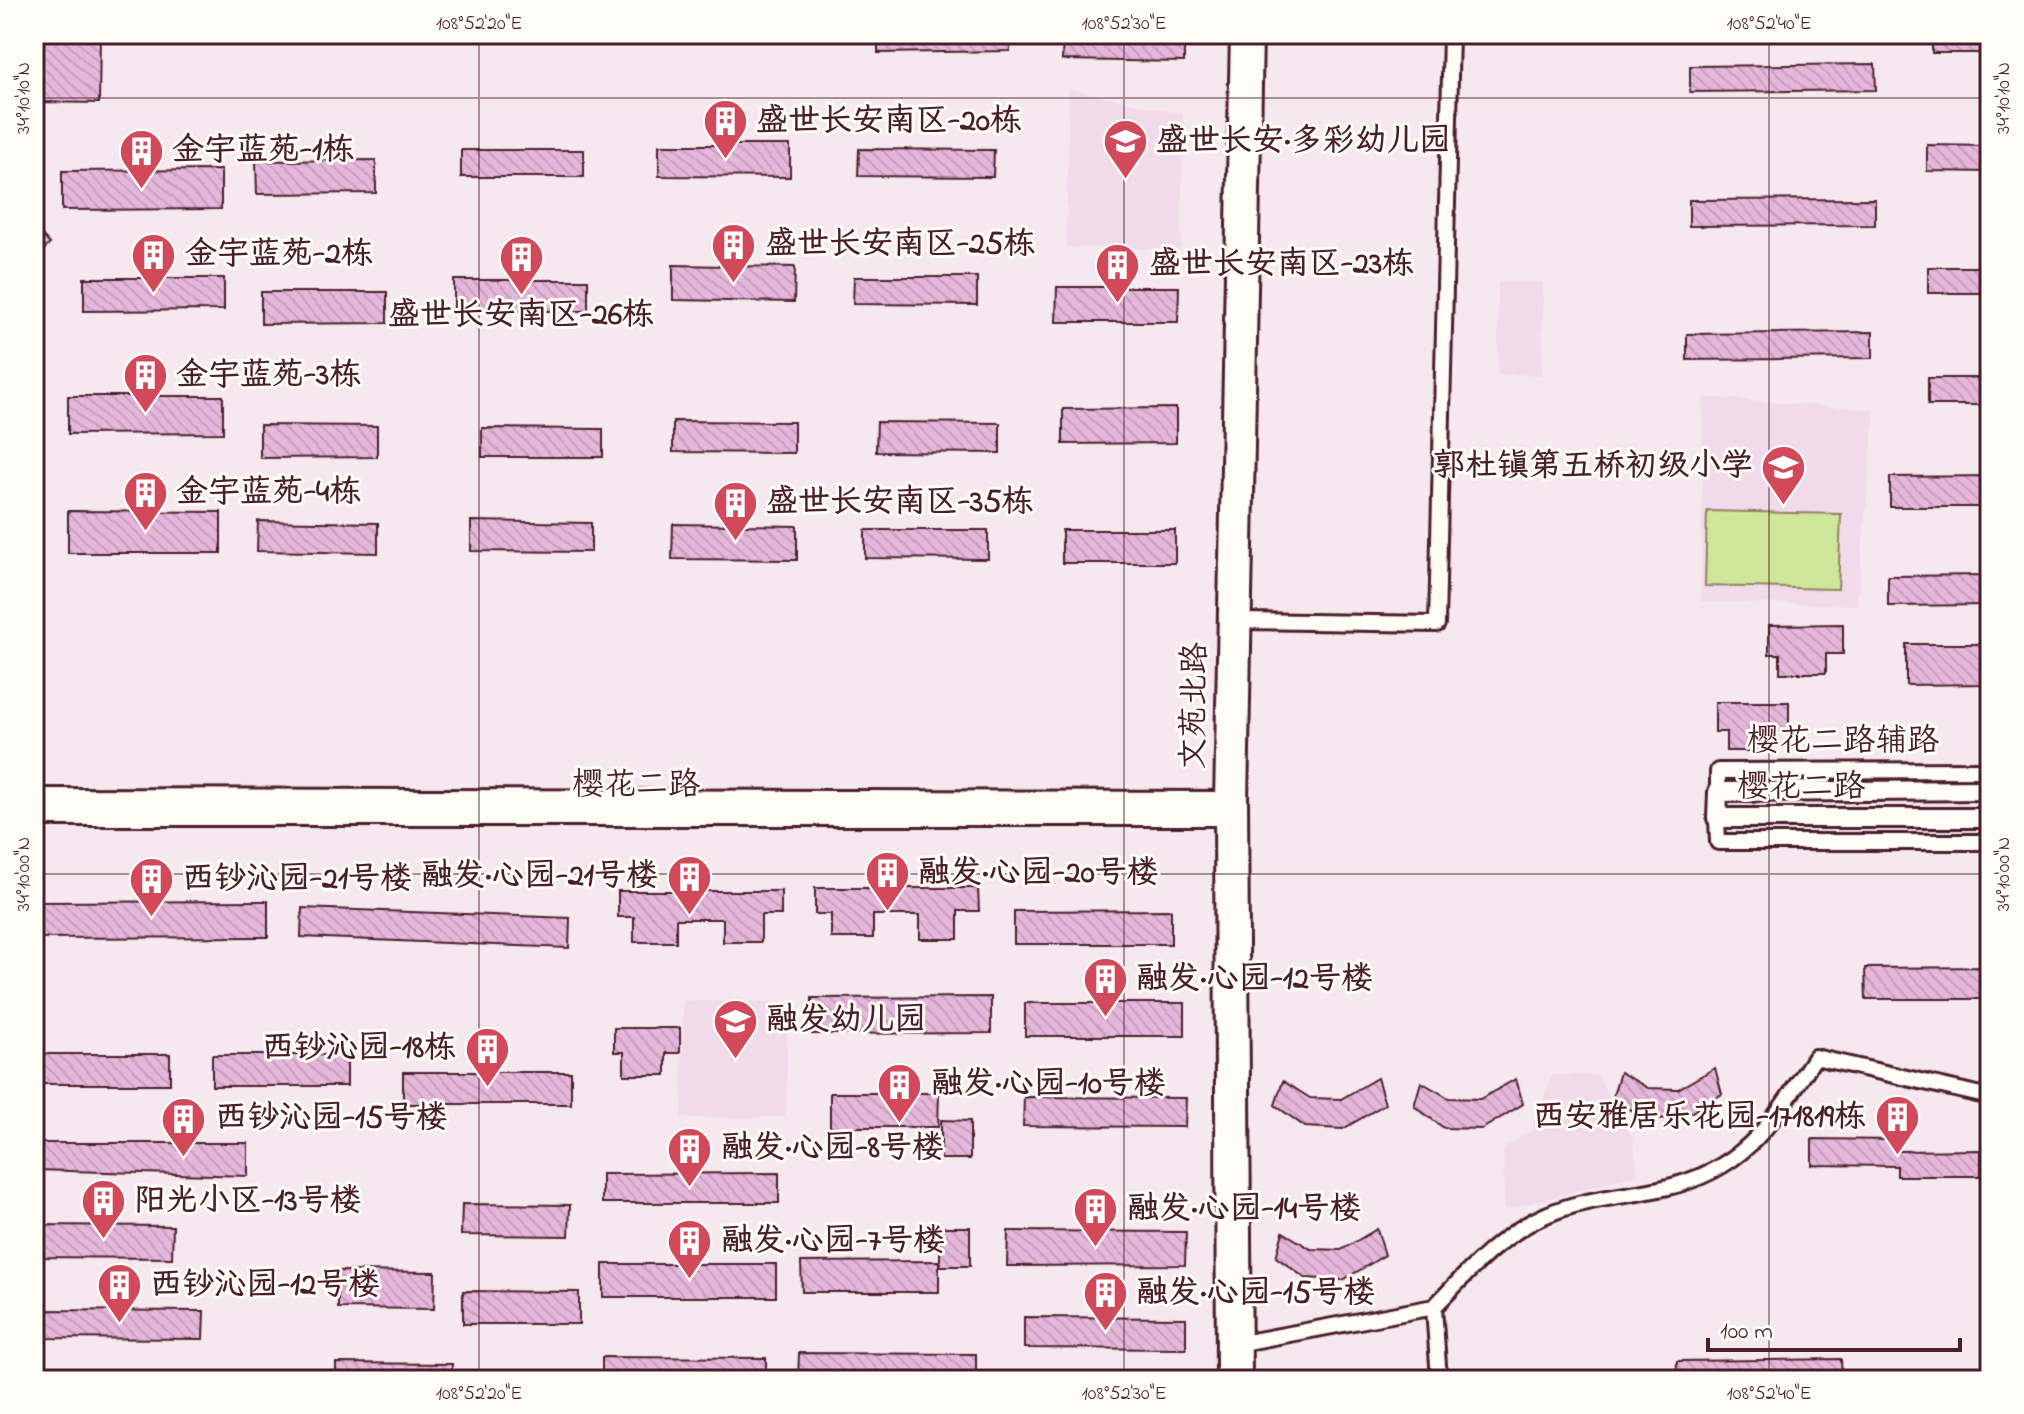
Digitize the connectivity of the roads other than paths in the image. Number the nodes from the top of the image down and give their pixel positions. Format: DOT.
graph roads {
  1 [pos="1240,34"];
  2 [pos="1253,34"];
  3 [pos="1451,34"];
  4 [pos="1241,621"];
  5 [pos="1990,770"];
  6 [pos="1990,790"];
  7 [pos="1718,792"];
  8 [pos="34,798"];
  9 [pos="1231,809"];
  10 [pos="34,816"];
  11 [pos="1717,818"];
  12 [pos="1990,818"];
  13 [pos="1990,842"];
  14 [pos="1990,1097"];
  15 [pos="1434,1307"];
  16 [pos="1242,1343"];
  17 [pos="1226,1380"];
  18 [pos="1242,1380"];
  19 [pos="1439,1380"];
  1 -- 9 [label="street, 文苑北路"];
  2 -- 4 [label="street, 文苑北路"];
  3 -- 4 [label="street"];
  4 -- 9 [label="street, 文苑北路"];
  5 -- 7 [label="street, 樱花二路辅路"];
  6 -- 7 [label="street, 樱花二路"];
  7 -- 11 [label="street, 樱花二路"];
  8 -- 9 [label="street, 樱花二路"];
  9 -- 10 [label="street, 樱花二路"];
  9 -- 16 [label="street, 文苑北路"];
  9 -- 17 [label="street, 文苑北路"];
  11 -- 12 [label="street, 樱花二路"];
  11 -- 13 [label="street"];
  14 -- 15 [label="street"];
  15 -- 16 [label="street"];
  15 -- 19 [label="street"];
  16 -- 18 [label="street, 文苑北路"];
}
